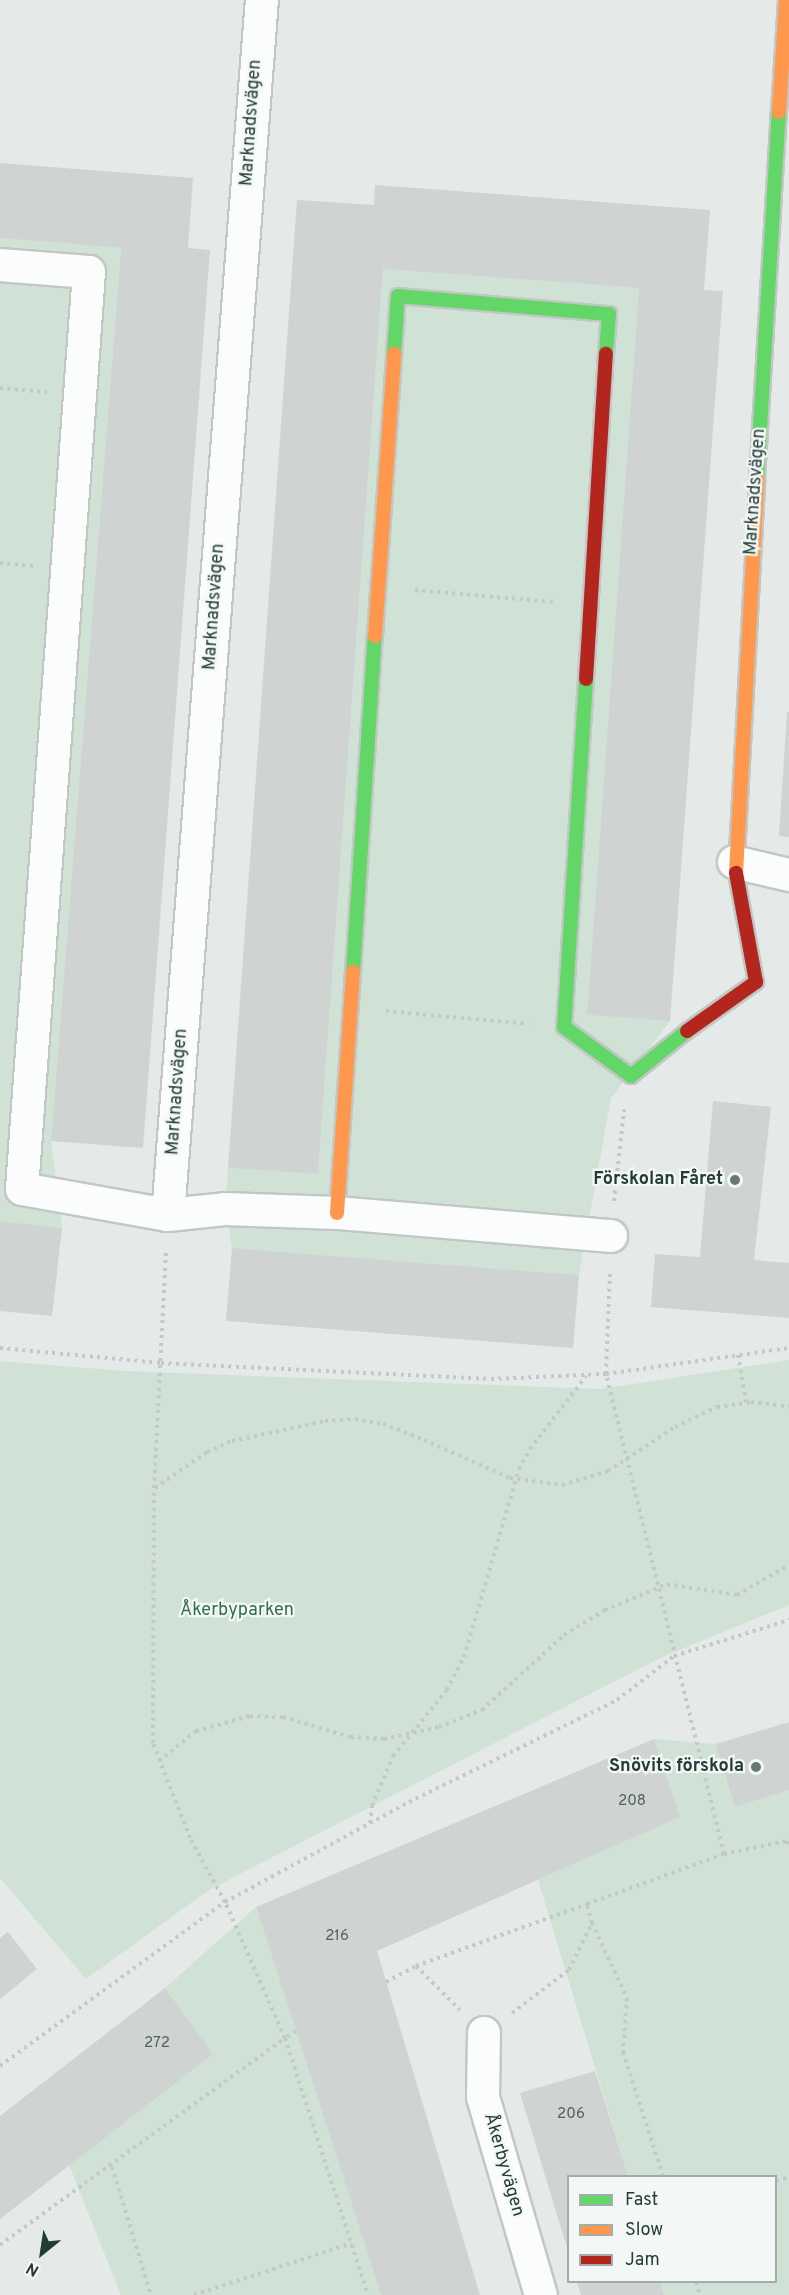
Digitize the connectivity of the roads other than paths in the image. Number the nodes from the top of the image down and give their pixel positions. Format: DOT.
graph roads {
  1 [pos="262,0"];
  2 [pos="786,0"];
  3 [pos="0,265"];
  4 [pos="734,862"];
  5 [pos="789,875"];
  6 [pos="11,1187"];
  7 [pos="337,1213"];
  8 [pos="168,1215"];
  9 [pos="611,1236"];
  10 [pos="484,2033"];
  11 [pos="541,2295"];
  1 -- 8 [label="street, Marknadsvägen"];
  2 -- 4 [label="street, Marknadsvägen"];
  3 -- 6 [label="street"];
  4 -- 5 [label="street"];
  4 -- 7 [label="street, Marknadsvägen"];
  6 -- 8 [label="street"];
  7 -- 8 [label="street"];
  7 -- 9 [label="street"];
  10 -- 11 [label="street, Åkerbyvägen"];
}
